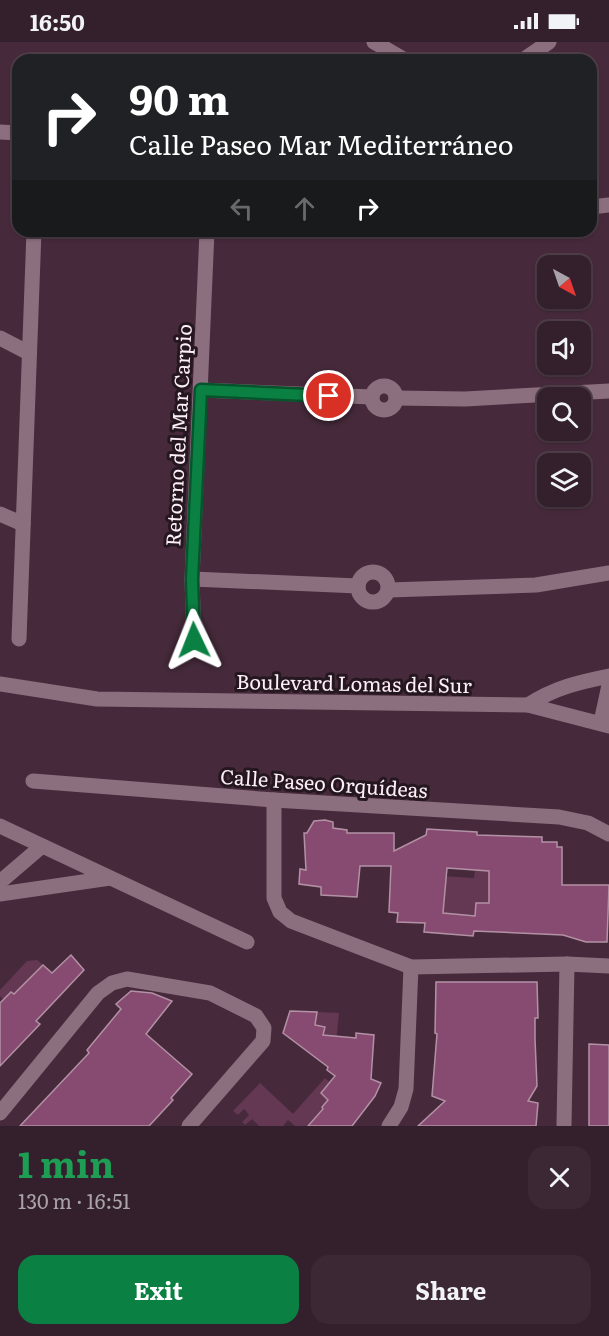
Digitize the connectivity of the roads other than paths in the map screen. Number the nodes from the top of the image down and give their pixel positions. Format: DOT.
graph roads {
  1 [pos="374,42"];
  2 [pos="549,42"];
  3 [pos="395,54"];
  4 [pos="532,54"];
  5 [pos="34,237"];
  6 [pos="207,237"];
  7 [pos="0,338"];
  8 [pos="29,353"];
  9 [pos="201,390"];
  10 [pos="609,391"];
  11 [pos="0,514"];
  12 [pos="23,524"];
  13 [pos="609,573"];
  14 [pos="192,579"];
  15 [pos="19,639"];
  16 [pos="194,640"];
  17 [pos="609,676"];
  18 [pos="0,684"];
  19 [pos="609,685"];
  20 [pos="528,705"];
  21 [pos="605,724"];
  22 [pos="33,781"];
  23 [pos="274,800"];
  24 [pos="0,826"];
  25 [pos="609,834"];
  26 [pos="42,846"];
  27 [pos="110,878"];
  28 [pos="0,882"];
  29 [pos="0,894"];
  30 [pos="247,942"];
  31 [pos="567,964"];
  32 [pos="609,966"];
  33 [pos="411,967"];
  34 [pos="0,1113"];
  35 [pos="189,1126"];
  36 [pos="389,1126"];
  37 [pos="564,1126"];
  1 -- 3 [label="street"];
  2 -- 4 [label="street"];
  5 -- 8 [label="street"];
  6 -- 9 [label="street, Retorno del Mar Carpio"];
  7 -- 8 [label="street"];
  8 -- 12 [label="street"];
  9 -- 10 [label="street"];
  9 -- 14 [label="street, Retorno del Mar Carpio"];
  11 -- 12 [label="street"];
  12 -- 15 [label="street"];
  13 -- 14 [label="street"];
  14 -- 16 [label="street, Retorno del Mar Carpio"];
  17 -- 20 [label="street"];
  18 -- 20 [label="street, Boulevard Lomas del Sur"];
  19 -- 21 [label="street"];
  20 -- 21 [label="street, Boulevard Lomas del Sur"];
  22 -- 23 [label="street, Calle Paseo Orquídeas"];
  23 -- 25 [label="street, Calle Paseo Orquídeas"];
  23 -- 33 [label="street"];
  24 -- 26 [label="street"];
  26 -- 27 [label="street"];
  26 -- 28 [label="street"];
  27 -- 29 [label="street"];
  27 -- 30 [label="street"];
  31 -- 32 [label="street"];
  31 -- 33 [label="street"];
  31 -- 37 [label="street"];
  33 -- 36 [label="street"];
  34 -- 35 [label="street"];
}
